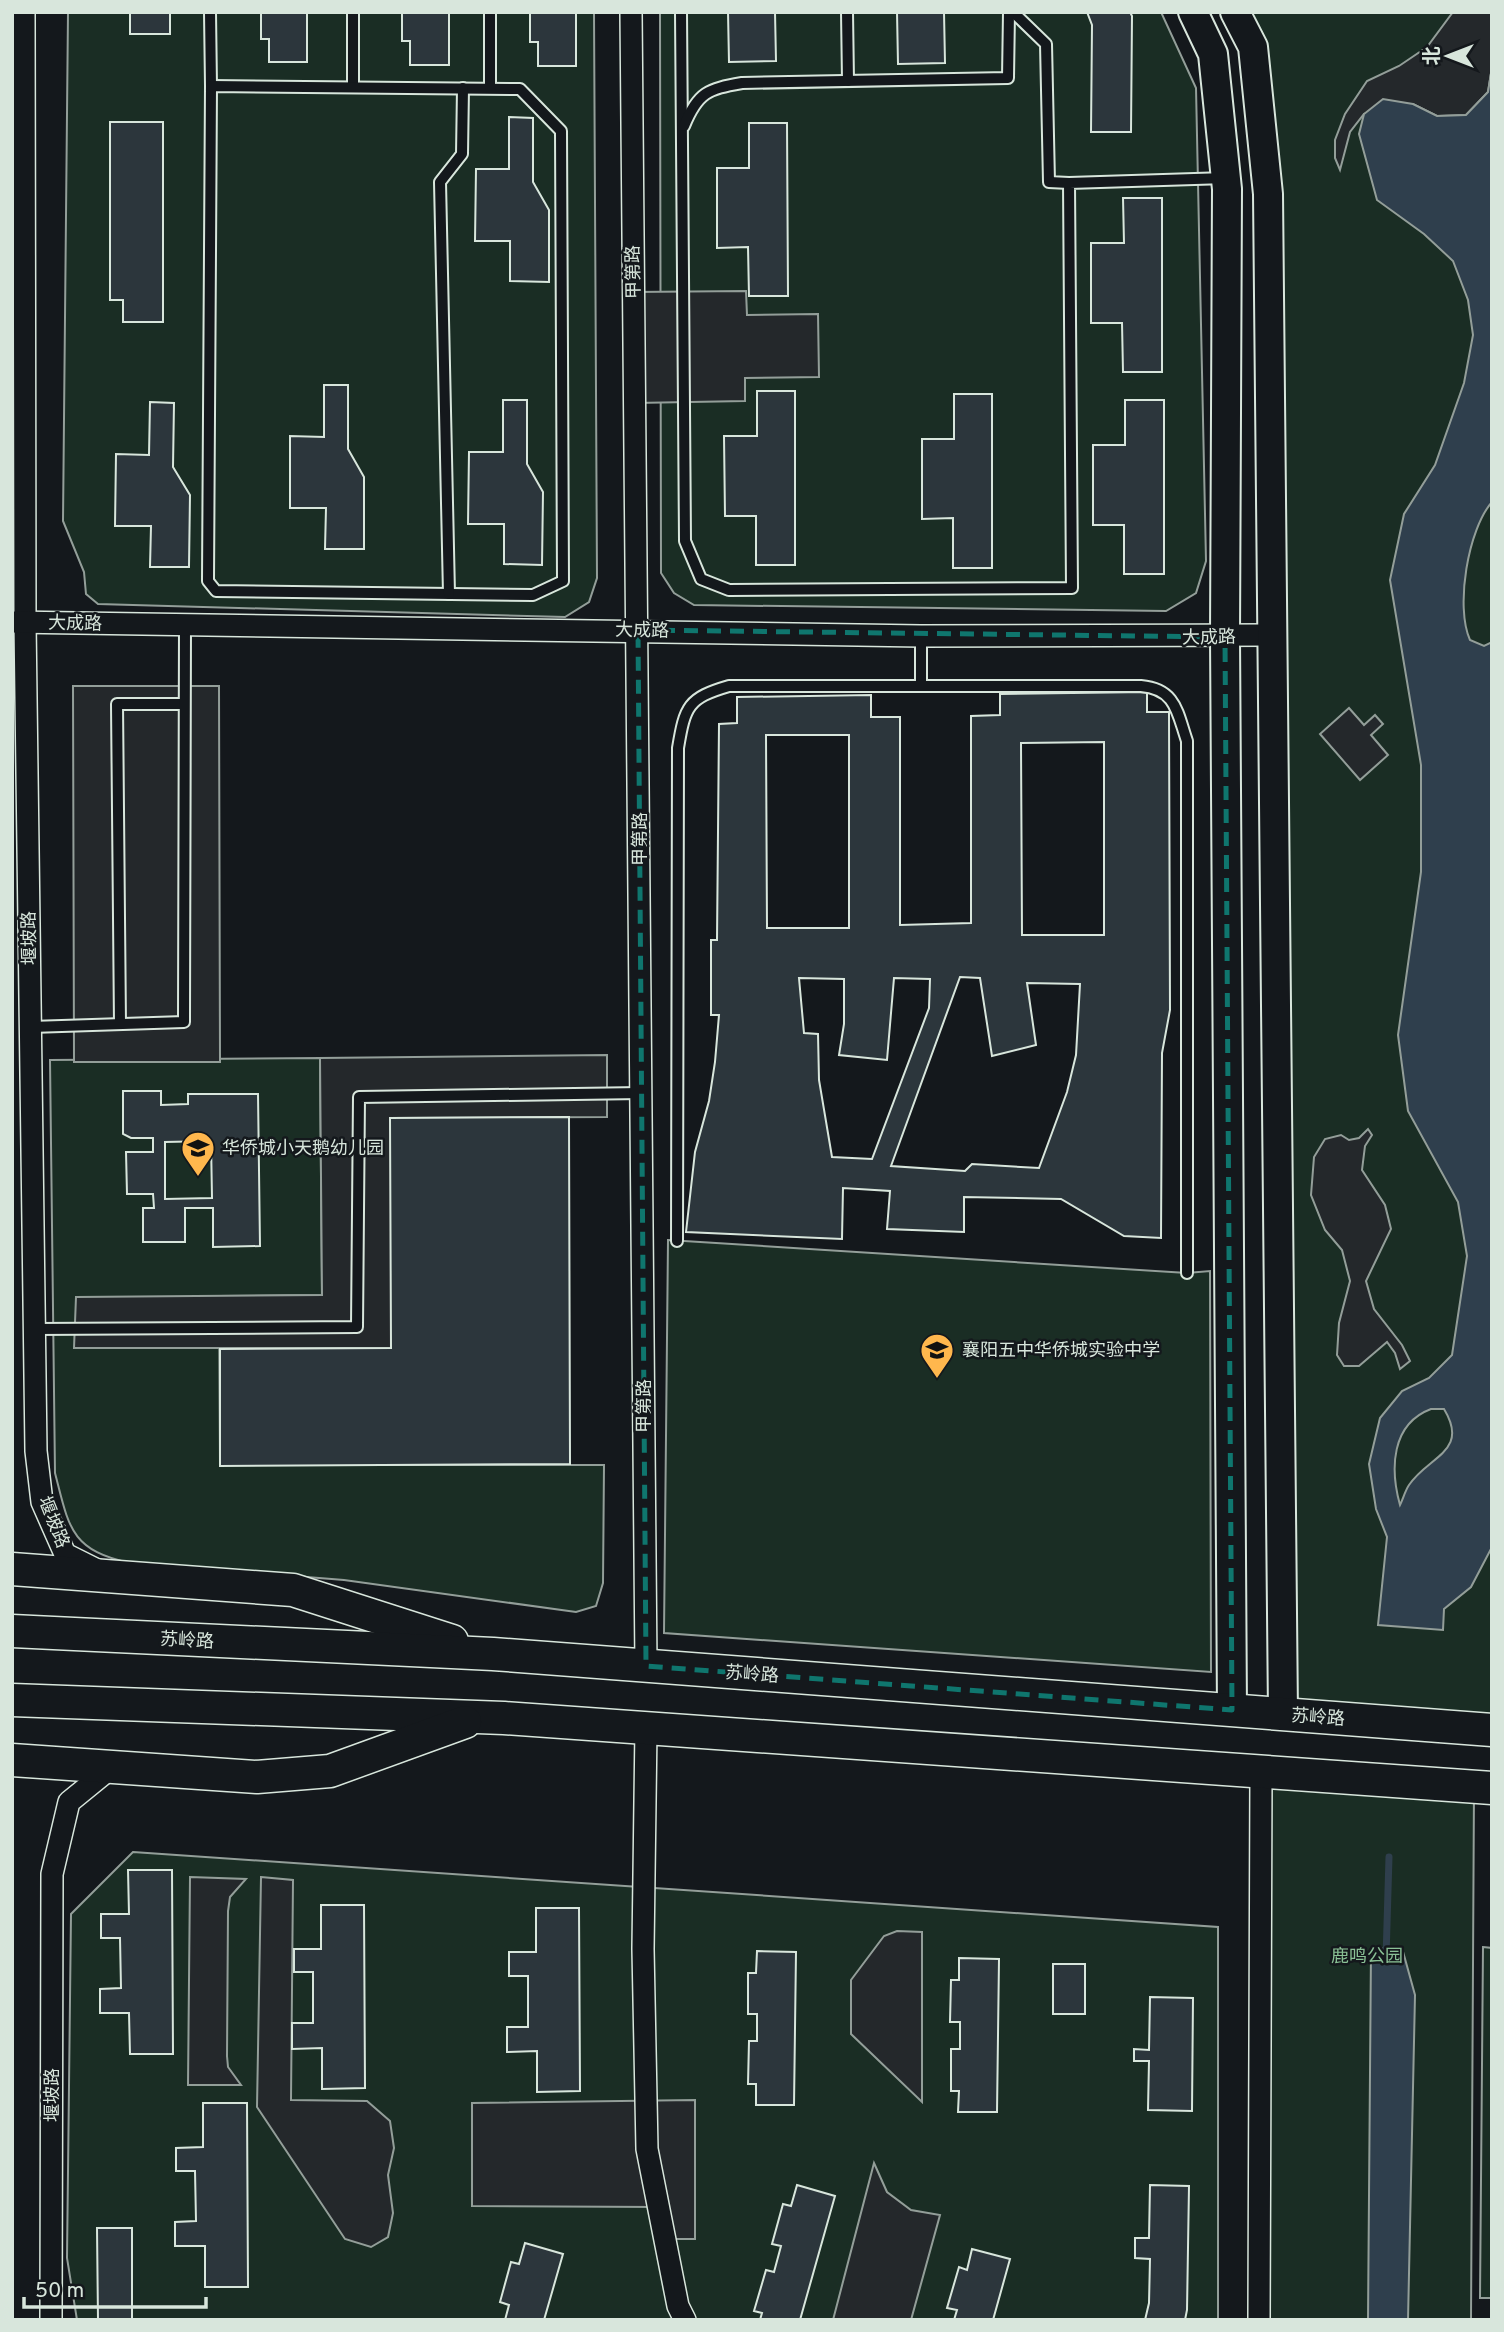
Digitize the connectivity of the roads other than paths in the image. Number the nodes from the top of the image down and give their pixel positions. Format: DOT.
graph roads {
  1 [pos="24,12"];
  2 [pos="210,12"];
  3 [pos="353,12"];
  4 [pos="490,12"];
  5 [pos="631,12"];
  6 [pos="681,12"];
  7 [pos="847,12"];
  8 [pos="1011,12"];
  9 [pos="1193,12"];
  10 [pos="1235,12"];
  11 [pos="848,81"];
  12 [pos="211,86"];
  13 [pos="353,86"];
  14 [pos="463,88"];
  15 [pos="490,88"];
  16 [pos="682,131"];
  17 [pos="1226,178"];
  18 [pos="1069,183"];
  19 [pos="449,594"];
  20 [pos="19,622"];
  21 [pos="185,624"];
  22 [pos="638,630"];
  23 [pos="1272,635"];
  24 [pos="921,636"];
  25 [pos="1225,637"];
  26 [pos="921,686"];
  27 [pos="184,704"];
  28 [pos="120,1024"];
  29 [pos="31,1027"];
  30 [pos="641,1093"];
  31 [pos="677,1241"];
  32 [pos="1187,1273"];
  33 [pos="35,1329"];
  34 [pos="12,1569"];
  35 [pos="111,1577"];
  36 [pos="12,1632"];
  37 [pos="493,1654"];
  38 [pos="646,1666"];
  39 [pos="12,1700"];
  40 [pos="1232,1710"];
  41 [pos="1283,1714"];
  42 [pos="504,1718"];
  43 [pos="646,1728"];
  44 [pos="1492,1730"];
  45 [pos="12,1760"];
  46 [pos="112,1767"];
  47 [pos="1261,1772"];
  48 [pos="1492,1788"];
  49 [pos="51,2320"];
  50 [pos="685,2320"];
  51 [pos="1259,2320"];
  1 -- 20 [label="street, 堰坡路"];
  2 -- 12 [label="lane"];
  3 -- 13 [label="lane"];
  4 -- 15 [label="lane"];
  5 -- 22 [label="street, 甲第路"];
  6 -- 16 [label="lane"];
  7 -- 11 [label="lane"];
  8 -- 11 [label="lane"];
  8 -- 18 [label="lane"];
  9 -- 17 [label="street"];
  10 -- 23 [label="street"];
  11 -- 16 [label="lane"];
  12 -- 13 [label="lane"];
  12 -- 19 [label="lane"];
  13 -- 14 [label="lane"];
  14 -- 15 [label="lane"];
  14 -- 19 [label="lane"];
  15 -- 19 [label="lane"];
  16 -- 18 [label="lane"];
  17 -- 18 [label="lane"];
  17 -- 25 [label="street"];
  20 -- 21 [label="street, 大成路"];
  20 -- 29 [label="street, 堰坡路"];
  21 -- 22 [label="street, 大成路"];
  21 -- 27 [label="lane"];
  22 -- 24 [label="street, 大成路"];
  22 -- 30 [label="street, 甲第路"];
  23 -- 25 [label="street, 大成路"];
  23 -- 41 [label="street"];
  24 -- 25 [label="street, 大成路"];
  24 -- 26 [label="lane"];
  25 -- 40 [label="street"];
  26 -- 31 [label="lane"];
  26 -- 32 [label="lane"];
  27 -- 28 [label="lane"];
  27 -- 28 [label="lane"];
  28 -- 29 [label="lane"];
  29 -- 33 [label="street, 堰坡路"];
  30 -- 33 [label="lane"];
  30 -- 38 [label="street, 甲第路"];
  33 -- 35 [label="street, 堰坡路"];
  34 -- 35 [label="main road"];
  35 -- 37 [label="main road"];
  36 -- 37 [label="main road, 苏岭路"];
  37 -- 38 [label="main road, 苏岭路"];
  38 -- 40 [label="main road, 苏岭路"];
  39 -- 42 [label="main road"];
  40 -- 41 [label="main road, 苏岭路"];
  41 -- 44 [label="main road, 苏岭路"];
  42 -- 43 [label="main road"];
  42 -- 46 [label="main road"];
  43 -- 47 [label="main road"];
  43 -- 50 [label="street"];
  45 -- 46 [label="main road"];
  46 -- 49 [label="street, 堰坡路"];
  47 -- 48 [label="main road"];
  47 -- 51 [label="street"];
}
